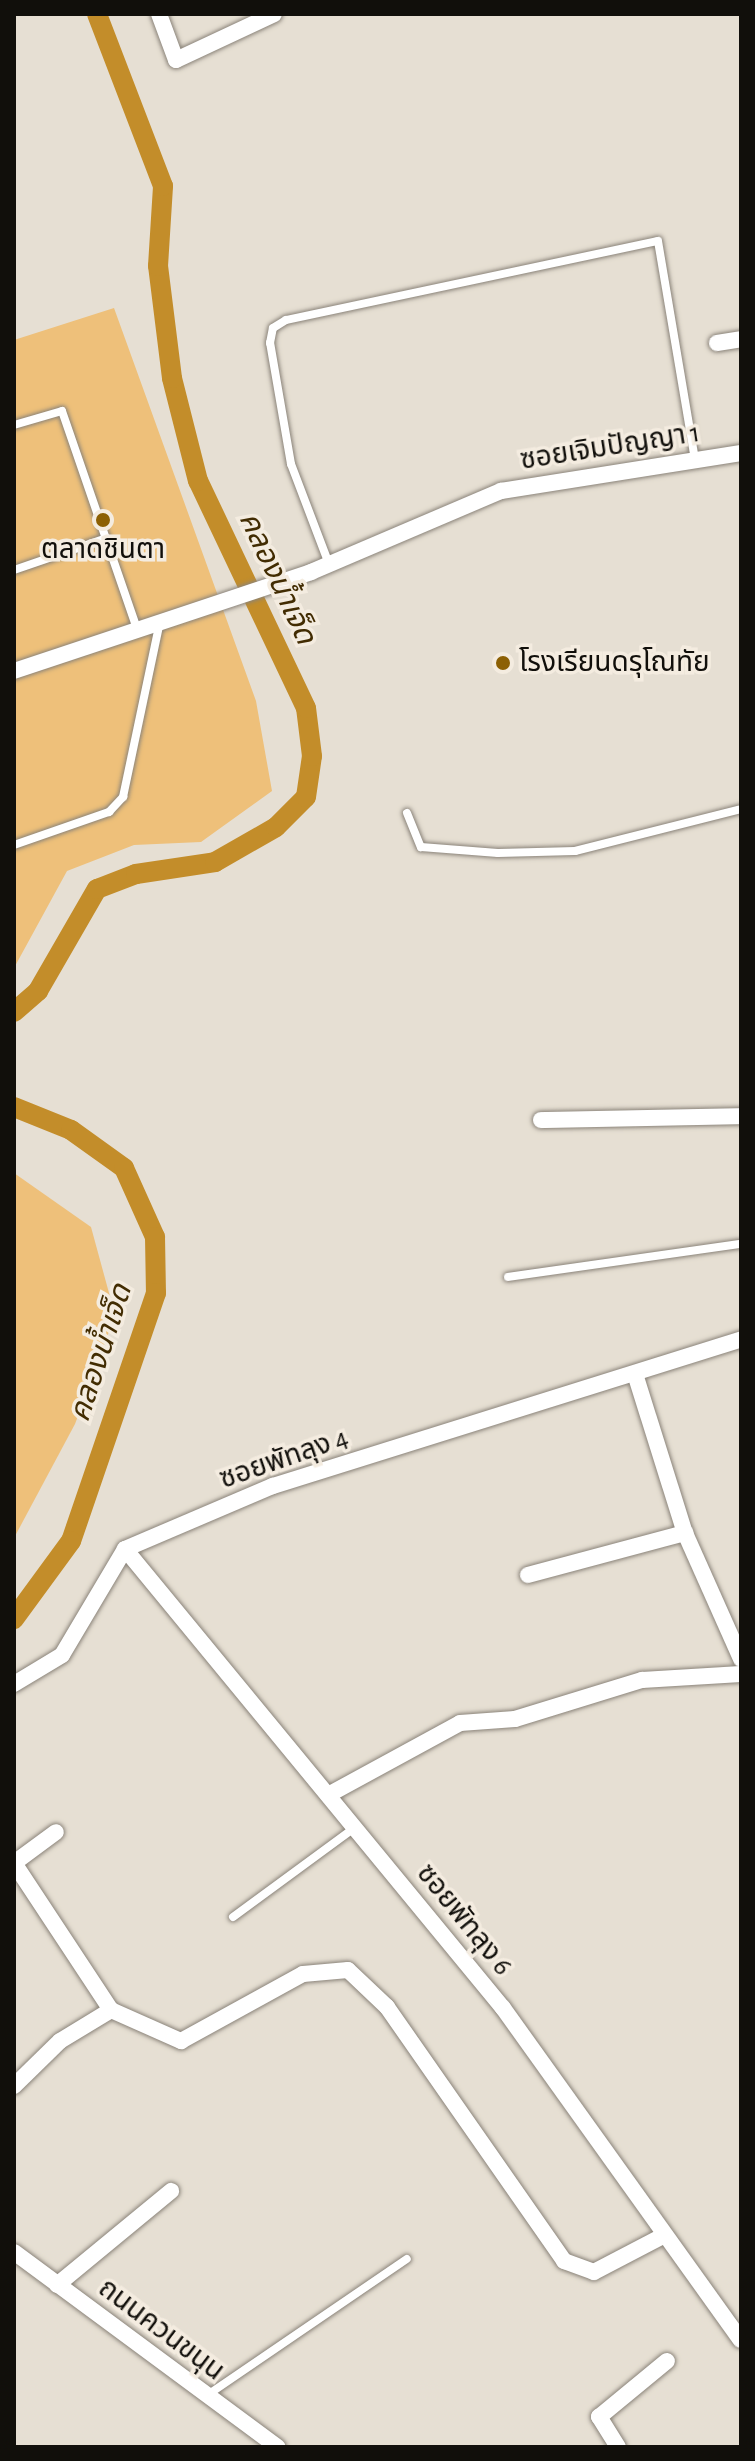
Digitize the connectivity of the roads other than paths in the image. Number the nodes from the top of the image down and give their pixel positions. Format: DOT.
graph roads {
  1 [pos="159,14"];
  2 [pos="274,14"];
  3 [pos="741,339"];
  4 [pos="717,343"];
  5 [pos="14,425"];
  6 [pos="741,456"];
  7 [pos="695,460"];
  8 [pos="107,538"];
  9 [pos="329,564"];
  10 [pos="14,570"];
  11 [pos="160,622"];
  12 [pos="137,629"];
  13 [pos="14,671"];
  14 [pos="741,809"];
  15 [pos="407,813"];
  16 [pos="14,845"];
  17 [pos="741,1116"];
  18 [pos="541,1120"];
  19 [pos="741,1244"];
  20 [pos="508,1277"];
  21 [pos="741,1339"];
  22 [pos="636,1377"];
  23 [pos="685,1533"];
  24 [pos="125,1549"];
  25 [pos="528,1575"];
  26 [pos="741,1659"];
  27 [pos="741,1674"];
  28 [pos="14,1684"];
  29 [pos="328,1795"];
  30 [pos="355,1828"];
  31 [pos="56,1832"];
  32 [pos="14,1863"];
  33 [pos="233,1917"];
  34 [pos="111,2010"];
  35 [pos="14,2086"];
  36 [pos="171,2191"];
  37 [pos="663,2236"];
  38 [pos="14,2252"];
  39 [pos="407,2259"];
  40 [pos="57,2285"];
  41 [pos="741,2340"];
  42 [pos="667,2361"];
  43 [pos="206,2397"];
  44 [pos="278,2447"];
  45 [pos="618,2447"];
  1 -- 2 [label="street"];
  3 -- 4 [label="street"];
  5 -- 8 [label="lane"];
  6 -- 7 [label="street, ซอยเจิมปัญญา 1"];
  7 -- 9 [label="street, ซอยเจิมปัญญา 1"];
  7 -- 9 [label="lane"];
  8 -- 10 [label="lane"];
  8 -- 12 [label="lane"];
  9 -- 11 [label="street, ซอยเจิมปัญญา 1"];
  11 -- 12 [label="street, ซอยเจิมปัญญา 1"];
  11 -- 16 [label="lane"];
  12 -- 13 [label="street, ซอยเจิมปัญญา 1"];
  14 -- 15 [label="lane"];
  17 -- 18 [label="street"];
  19 -- 20 [label="lane"];
  21 -- 22 [label="street, ซอยพัทลุง 4"];
  22 -- 23 [label="street"];
  22 -- 24 [label="street, ซอยพัทลุง 4"];
  23 -- 25 [label="street"];
  23 -- 26 [label="street"];
  24 -- 28 [label="street"];
  24 -- 29 [label="street, ซอยพัทลุง 6"];
  27 -- 29 [label="street"];
  29 -- 30 [label="street, ซอยพัทลุง 6"];
  30 -- 33 [label="lane"];
  30 -- 37 [label="street, ซอยพัทลุง 6"];
  31 -- 32 [label="street"];
  32 -- 34 [label="street"];
  34 -- 35 [label="street"];
  34 -- 37 [label="street"];
  36 -- 40 [label="street"];
  37 -- 41 [label="street, ซอยพัทลุง 6"];
  38 -- 40 [label="street, ถนนควนขนุน"];
  39 -- 43 [label="lane"];
  40 -- 43 [label="street, ถนนควนขนุน"];
  42 -- 45 [label="street"];
  43 -- 44 [label="street, ถนนควนขนุน"];
}
